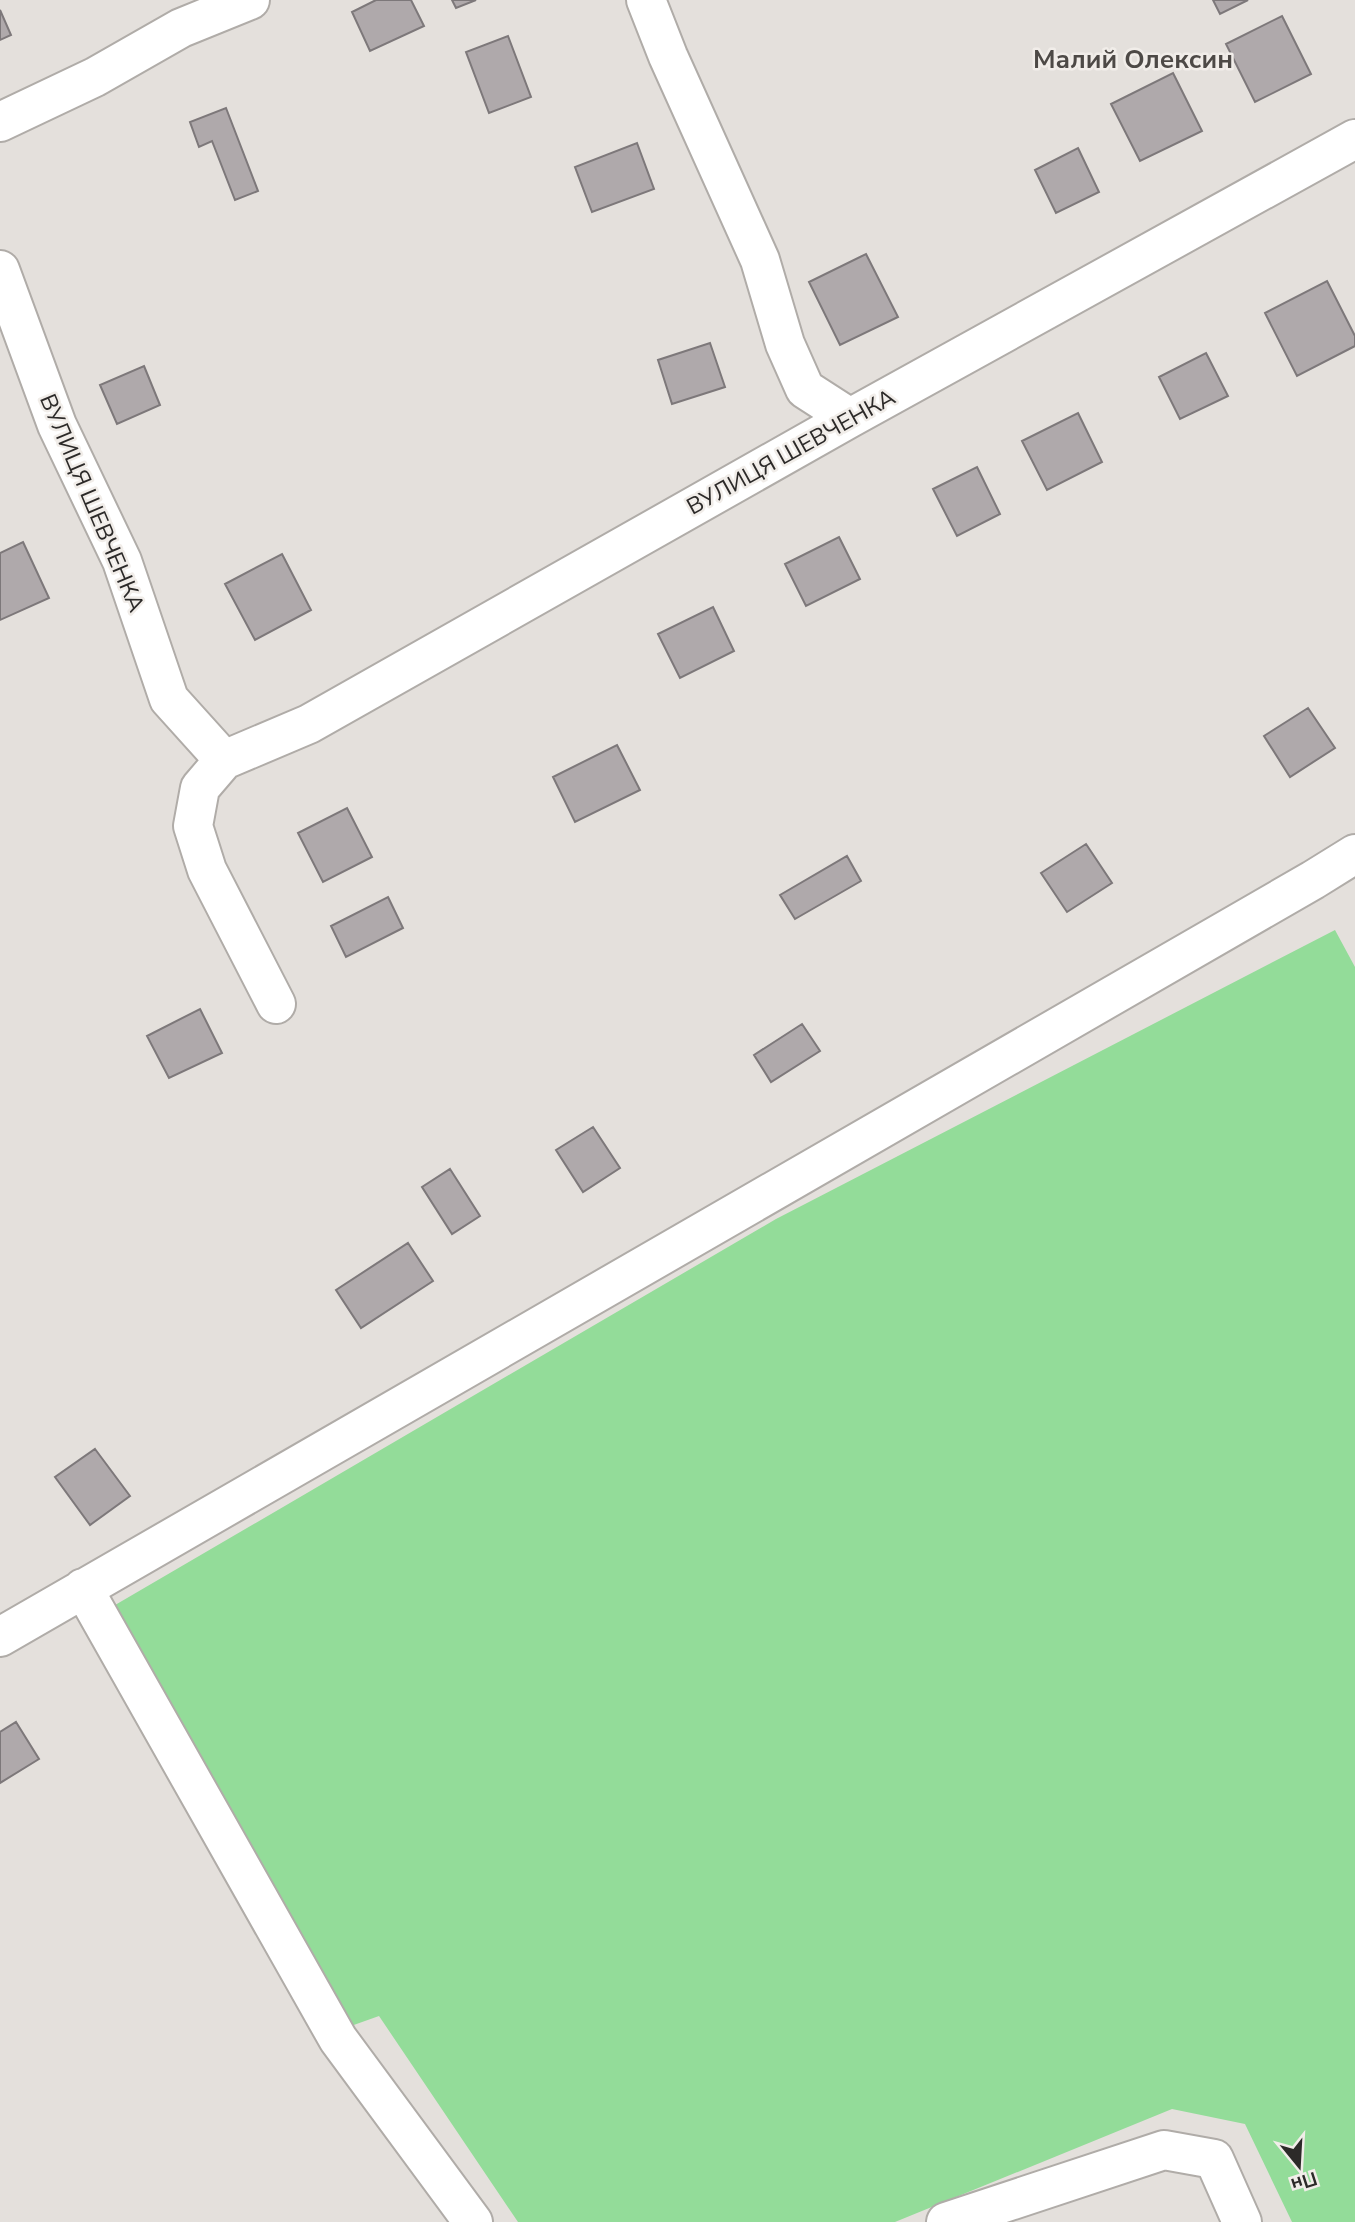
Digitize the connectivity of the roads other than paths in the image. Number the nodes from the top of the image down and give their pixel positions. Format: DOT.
graph roads {
  1 [pos="250,0"];
  2 [pos="646,0"];
  3 [pos="0,122"];
  4 [pos="1355,139"];
  5 [pos="0,270"];
  6 [pos="850,418"];
  7 [pos="224,760"];
  8 [pos="1355,854"];
  9 [pos="276,1004"];
  10 [pos="83,1588"];
  11 [pos="0,1637"];
  12 [pos="473,2222"];
  13 [pos="946,2222"];
  14 [pos="1242,2222"];
  1 -- 3 [label="street"];
  2 -- 6 [label="street"];
  4 -- 6 [label="street, ВУЛИЦЯ ШЕВЧЕНКА"];
  5 -- 7 [label="street, ВУЛИЦЯ ШЕВЧЕНКА"];
  6 -- 7 [label="street, ВУЛИЦЯ ШЕВЧЕНКА"];
  7 -- 9 [label="street, ВУЛИЦЯ ШЕВЧЕНКА"];
  8 -- 10 [label="street"];
  10 -- 11 [label="street"];
  10 -- 12 [label="street"];
  13 -- 14 [label="street"];
}
